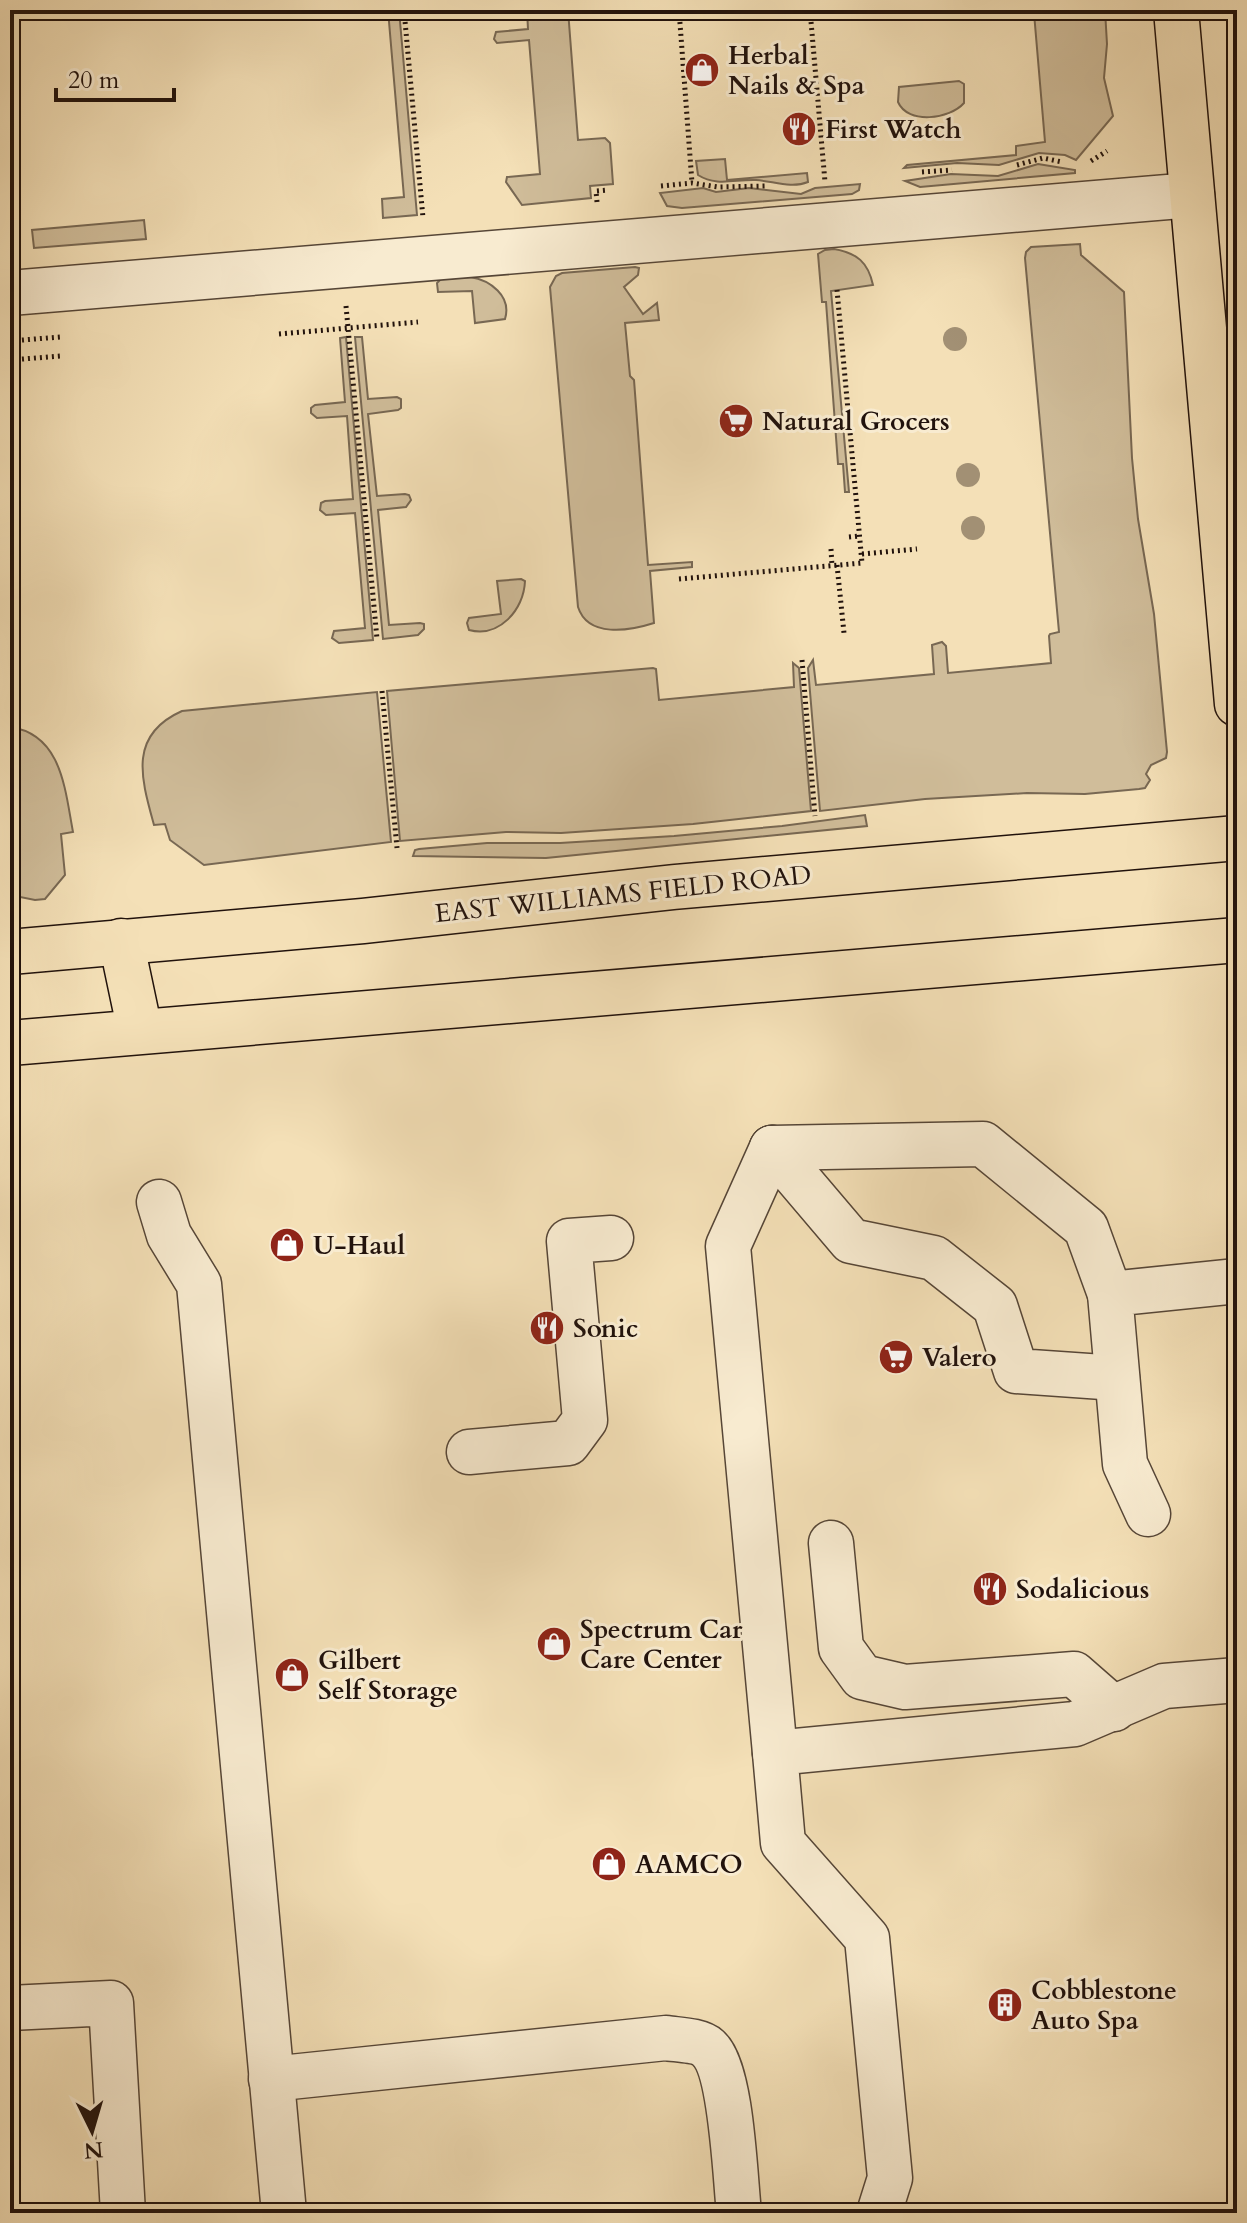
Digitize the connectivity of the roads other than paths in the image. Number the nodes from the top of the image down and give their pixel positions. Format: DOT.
graph roads {
  1 [pos="1176,10"];
  2 [pos="1192,195"];
  3 [pos="10,293"];
  4 [pos="1237,704"];
  5 [pos="1237,838"];
  6 [pos="1237,940"];
  7 [pos="121,941"];
  8 [pos="10,952"];
  9 [pos="140,1031"];
  10 [pos="10,1043"];
  11 [pos="772,1148"];
  12 [pos="159,1202"];
  13 [pos="611,1238"];
  14 [pos="1237,1281"];
  15 [pos="1110,1294"];
  16 [pos="1117,1378"];
  17 [pos="469,1452"];
  18 [pos="1148,1514"];
  19 [pos="831,1543"];
  20 [pos="1237,1680"];
  21 [pos="1114,1709"];
  22 [pos="775,1753"];
  23 [pos="10,2008"];
  24 [pos="271,2079"];
  25 [pos="123,2213"];
  26 [pos="284,2213"];
  27 [pos="739,2213"];
  28 [pos="879,2213"];
  1 -- 2 [label="main road"];
  2 -- 3 [label="street"];
  2 -- 4 [label="main road"];
  5 -- 7 [label="main road, EAST WILLIAMS FIELD ROAD"];
  6 -- 9 [label="main road"];
  7 -- 8 [label="main road, EAST WILLIAMS FIELD ROAD"];
  7 -- 9 [label="main road"];
  9 -- 10 [label="main road"];
  11 -- 15 [label="street"];
  11 -- 16 [label="street"];
  11 -- 22 [label="street"];
  12 -- 24 [label="street"];
  13 -- 17 [label="street"];
  14 -- 15 [label="street"];
  15 -- 16 [label="street"];
  16 -- 18 [label="street"];
  19 -- 21 [label="street"];
  20 -- 21 [label="street"];
  21 -- 22 [label="street"];
  22 -- 28 [label="street"];
  23 -- 25 [label="street"];
  24 -- 26 [label="street"];
  24 -- 27 [label="street"];
}
